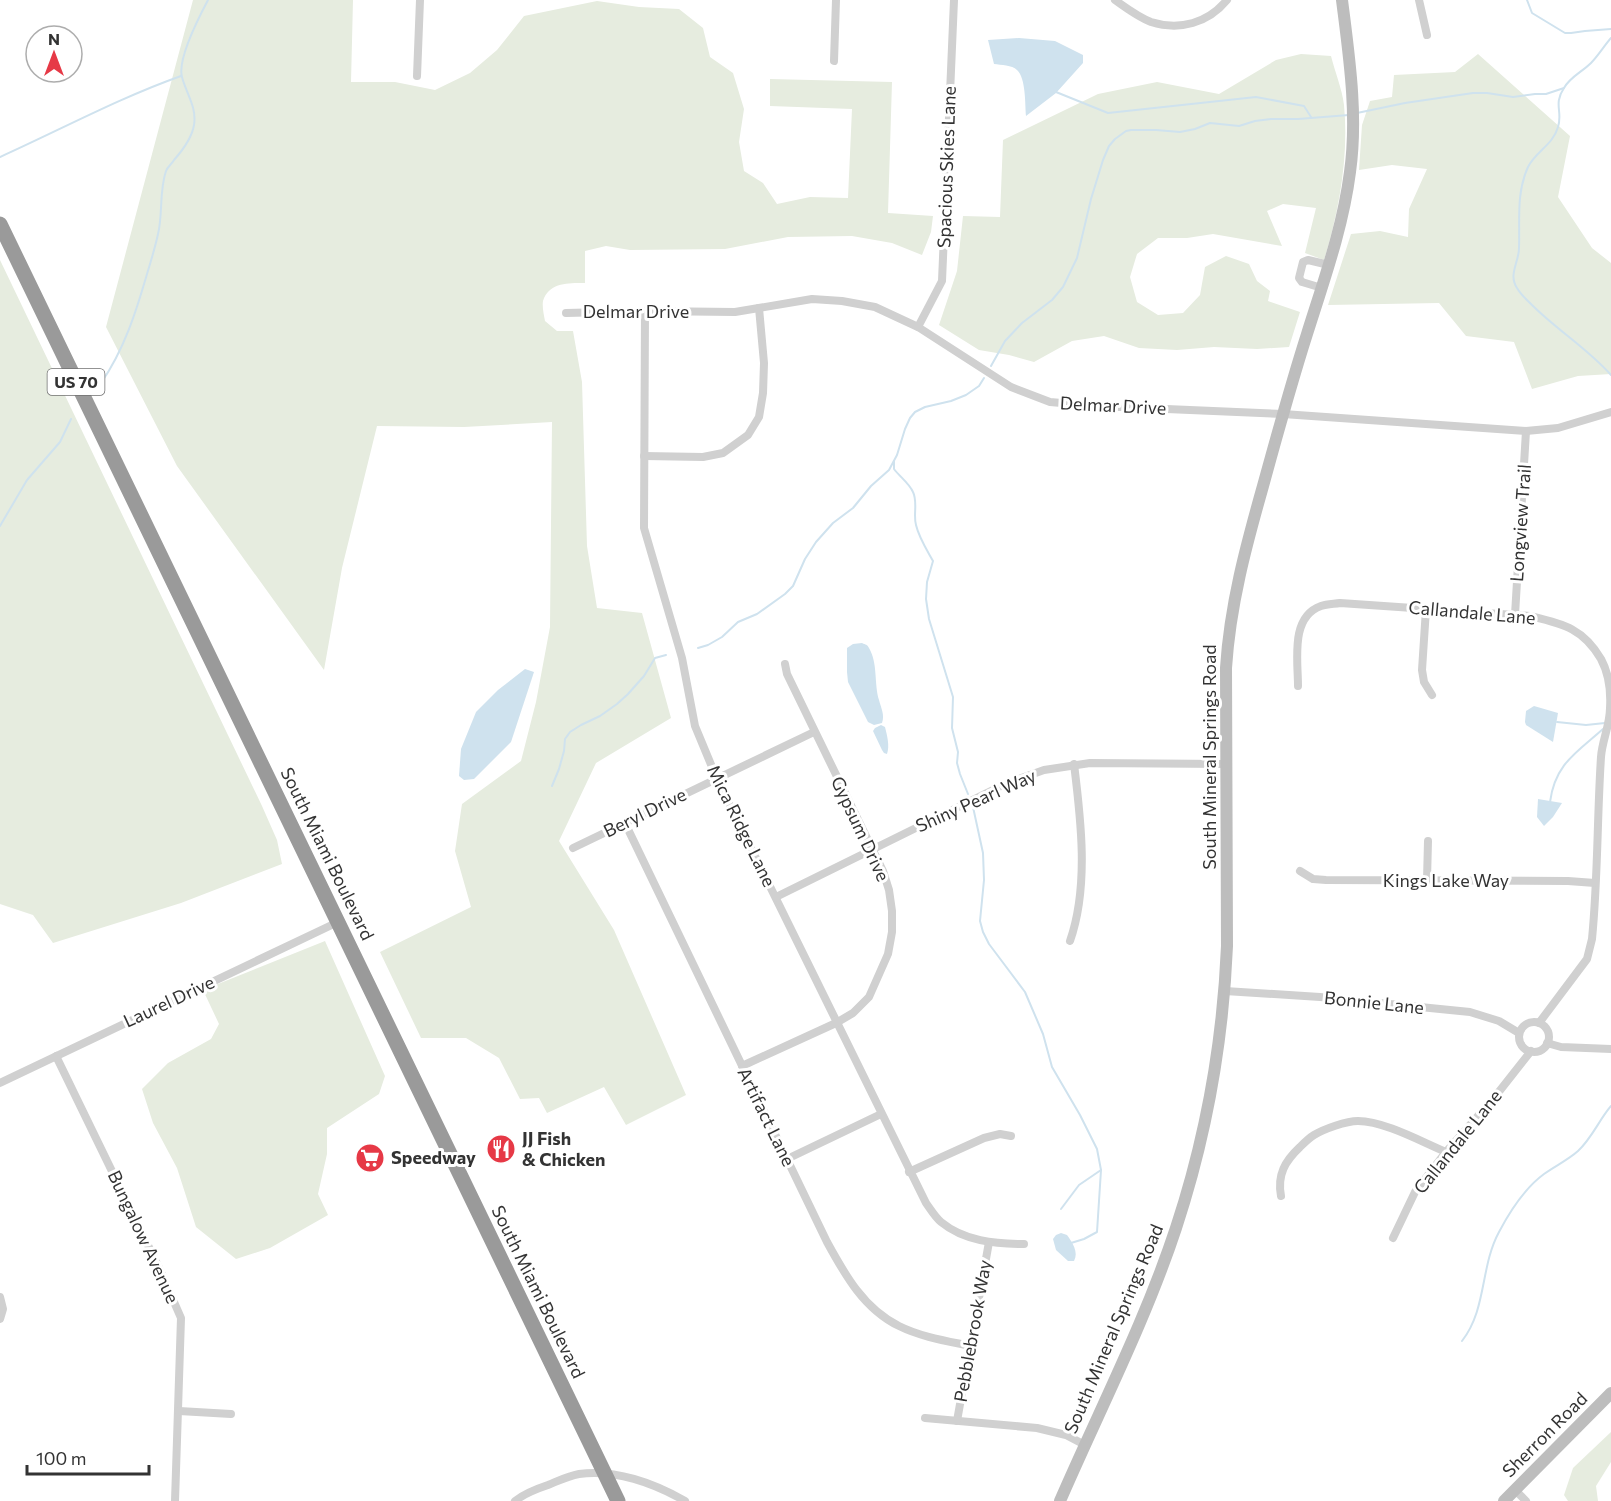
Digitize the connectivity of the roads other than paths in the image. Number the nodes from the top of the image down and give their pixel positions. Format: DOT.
graph roads {
  1 [pos="420,0"];
  2 [pos="836,0"];
  3 [pos="954,0"];
  4 [pos="1115,0"];
  5 [pos="1227,0"];
  6 [pos="1342,0"];
  7 [pos="1419,0"];
  8 [pos="1427,34"];
  9 [pos="834,61"];
  10 [pos="417,76"];
  11 [pos="0,224"];
  12 [pos="1329,265"];
  13 [pos="1322,288"];
  14 [pos="759,308"];
  15 [pos="645,311"];
  16 [pos="566,313"];
  17 [pos="918,327"];
  18 [pos="1611,412"];
  19 [pos="1283,414"];
  20 [pos="1526,431"];
  21 [pos="644,456"];
  22 [pos="1426,609"];
  23 [pos="1515,615"];
  24 [pos="784,664"];
  25 [pos="1298,686"];
  26 [pos="1432,695"];
  27 [pos="814,732"];
  28 [pos="1074,764"];
  29 [pos="1226,764"];
  30 [pos="717,778"];
  31 [pos="625,823"];
  32 [pos="1428,841"];
  33 [pos="573,848"];
  34 [pos="873,849"];
  35 [pos="1300,871"];
  36 [pos="1427,880"];
  37 [pos="1595,883"];
  38 [pos="776,897"];
  39 [pos="338,922"];
  40 [pos="1070,941"];
  41 [pos="1225,991"];
  42 [pos="836,1023"];
  43 [pos="1539,1023"];
  44 [pos="1519,1033"];
  45 [pos="1547,1043"];
  46 [pos="1611,1049"];
  47 [pos="1531,1051"];
  48 [pos="56,1056"];
  49 [pos="742,1066"];
  50 [pos="0,1083"];
  51 [pos="881,1114"];
  52 [pos="1011,1136"];
  53 [pos="1446,1152"];
  54 [pos="787,1159"];
  55 [pos="909,1172"];
  56 [pos="1281,1196"];
  57 [pos="1393,1238"];
  58 [pos="989,1242"];
  59 [pos="1024,1244"];
  60 [pos="0,1297"];
  61 [pos="0,1319"];
  62 [pos="971,1346"];
  63 [pos="1611,1394"];
  64 [pos="179,1411"];
  65 [pos="231,1414"];
  66 [pos="925,1418"];
  67 [pos="957,1420"];
  68 [pos="1084,1444"];
  69 [pos="604,1474"];
  70 [pos="1508,1498"];
  71 [pos="175,1501"];
  72 [pos="515,1501"];
  73 [pos="618,1501"];
  74 [pos="685,1501"];
  75 [pos="1060,1501"];
  76 [pos="1527,1501"];
  1 -- 10 [label="street"];
  2 -- 9 [label="street"];
  3 -- 17 [label="street, Spacious Skies Lane"];
  4 -- 5 [label="street"];
  6 -- 12 [label="street, South Mineral Springs Road"];
  7 -- 8 [label="street"];
  11 -- 39 [label="highway, South Miami Boulevard / US 70"];
  12 -- 13 [label="street, South Mineral Springs Road"];
  12 -- 13 [label="street"];
  13 -- 19 [label="street, South Mineral Springs Road"];
  14 -- 15 [label="street, Delmar Drive"];
  14 -- 17 [label="street, Delmar Drive"];
  14 -- 21 [label="street"];
  15 -- 16 [label="street, Delmar Drive"];
  15 -- 21 [label="street, Mica Ridge Lane"];
  17 -- 19 [label="street, Delmar Drive"];
  18 -- 20 [label="street, Delmar Drive"];
  19 -- 20 [label="street, Delmar Drive"];
  19 -- 29 [label="street, South Mineral Springs Road"];
  20 -- 23 [label="street, Longview Trail"];
  21 -- 30 [label="street, Mica Ridge Lane"];
  22 -- 23 [label="street, Callandale Lane"];
  22 -- 25 [label="street, Callandale Lane"];
  22 -- 26 [label="street"];
  23 -- 37 [label="street, Callandale Lane"];
  24 -- 27 [label="street, Gypsum Drive"];
  27 -- 30 [label="street, Beryl Drive"];
  27 -- 34 [label="street, Gypsum Drive"];
  28 -- 29 [label="street, Shiny Pearl Way"];
  28 -- 34 [label="street, Shiny Pearl Way"];
  28 -- 40 [label="street"];
  29 -- 41 [label="street, South Mineral Springs Road"];
  30 -- 31 [label="street, Beryl Drive"];
  30 -- 38 [label="street, Mica Ridge Lane"];
  31 -- 33 [label="street, Beryl Drive"];
  31 -- 49 [label="street, Artifact Lane"];
  32 -- 36 [label="street"];
  34 -- 38 [label="street, Shiny Pearl Way"];
  34 -- 42 [label="street, Gypsum Drive"];
  35 -- 36 [label="street, Kings Lake Way"];
  36 -- 37 [label="street, Kings Lake Way"];
  37 -- 43 [label="street, Callandale Lane"];
  38 -- 42 [label="street, Mica Ridge Lane"];
  39 -- 48 [label="street, Laurel Drive"];
  39 -- 69 [label="highway, South Miami Boulevard / US 70"];
  41 -- 44 [label="street, Bonnie Lane"];
  41 -- 68 [label="street, South Mineral Springs Road"];
  42 -- 49 [label="street, Gypsum Drive"];
  42 -- 51 [label="street, Mica Ridge Lane"];
  43 -- 44 [label="street"];
  43 -- 45 [label="street"];
  44 -- 47 [label="street"];
  45 -- 46 [label="street"];
  45 -- 47 [label="street"];
  47 -- 53 [label="street, Callandale Lane"];
  48 -- 50 [label="street, Laurel Drive"];
  48 -- 64 [label="street, Bungalow Avenue"];
  49 -- 54 [label="street, Artifact Lane"];
  51 -- 54 [label="street"];
  51 -- 55 [label="street, Mica Ridge Lane"];
  52 -- 55 [label="street"];
  53 -- 56 [label="street"];
  53 -- 57 [label="street, Callandale Lane"];
  54 -- 62 [label="street, Artifact Lane"];
  55 -- 58 [label="street, Mica Ridge Lane"];
  58 -- 59 [label="street, Mica Ridge Lane"];
  58 -- 62 [label="street, Pebblebrook Way"];
  60 -- 61 [label="street"];
  62 -- 67 [label="street, Pebblebrook Way"];
  63 -- 70 [label="street, Sherron Road"];
  64 -- 65 [label="street"];
  64 -- 71 [label="street, Bungalow Avenue"];
  66 -- 67 [label="street"];
  67 -- 68 [label="street"];
  68 -- 75 [label="street, South Mineral Springs Road"];
  69 -- 72 [label="street"];
  69 -- 73 [label="highway, South Miami Boulevard / US 70"];
  69 -- 74 [label="street"];
  70 -- 76 [label="street"];
}
